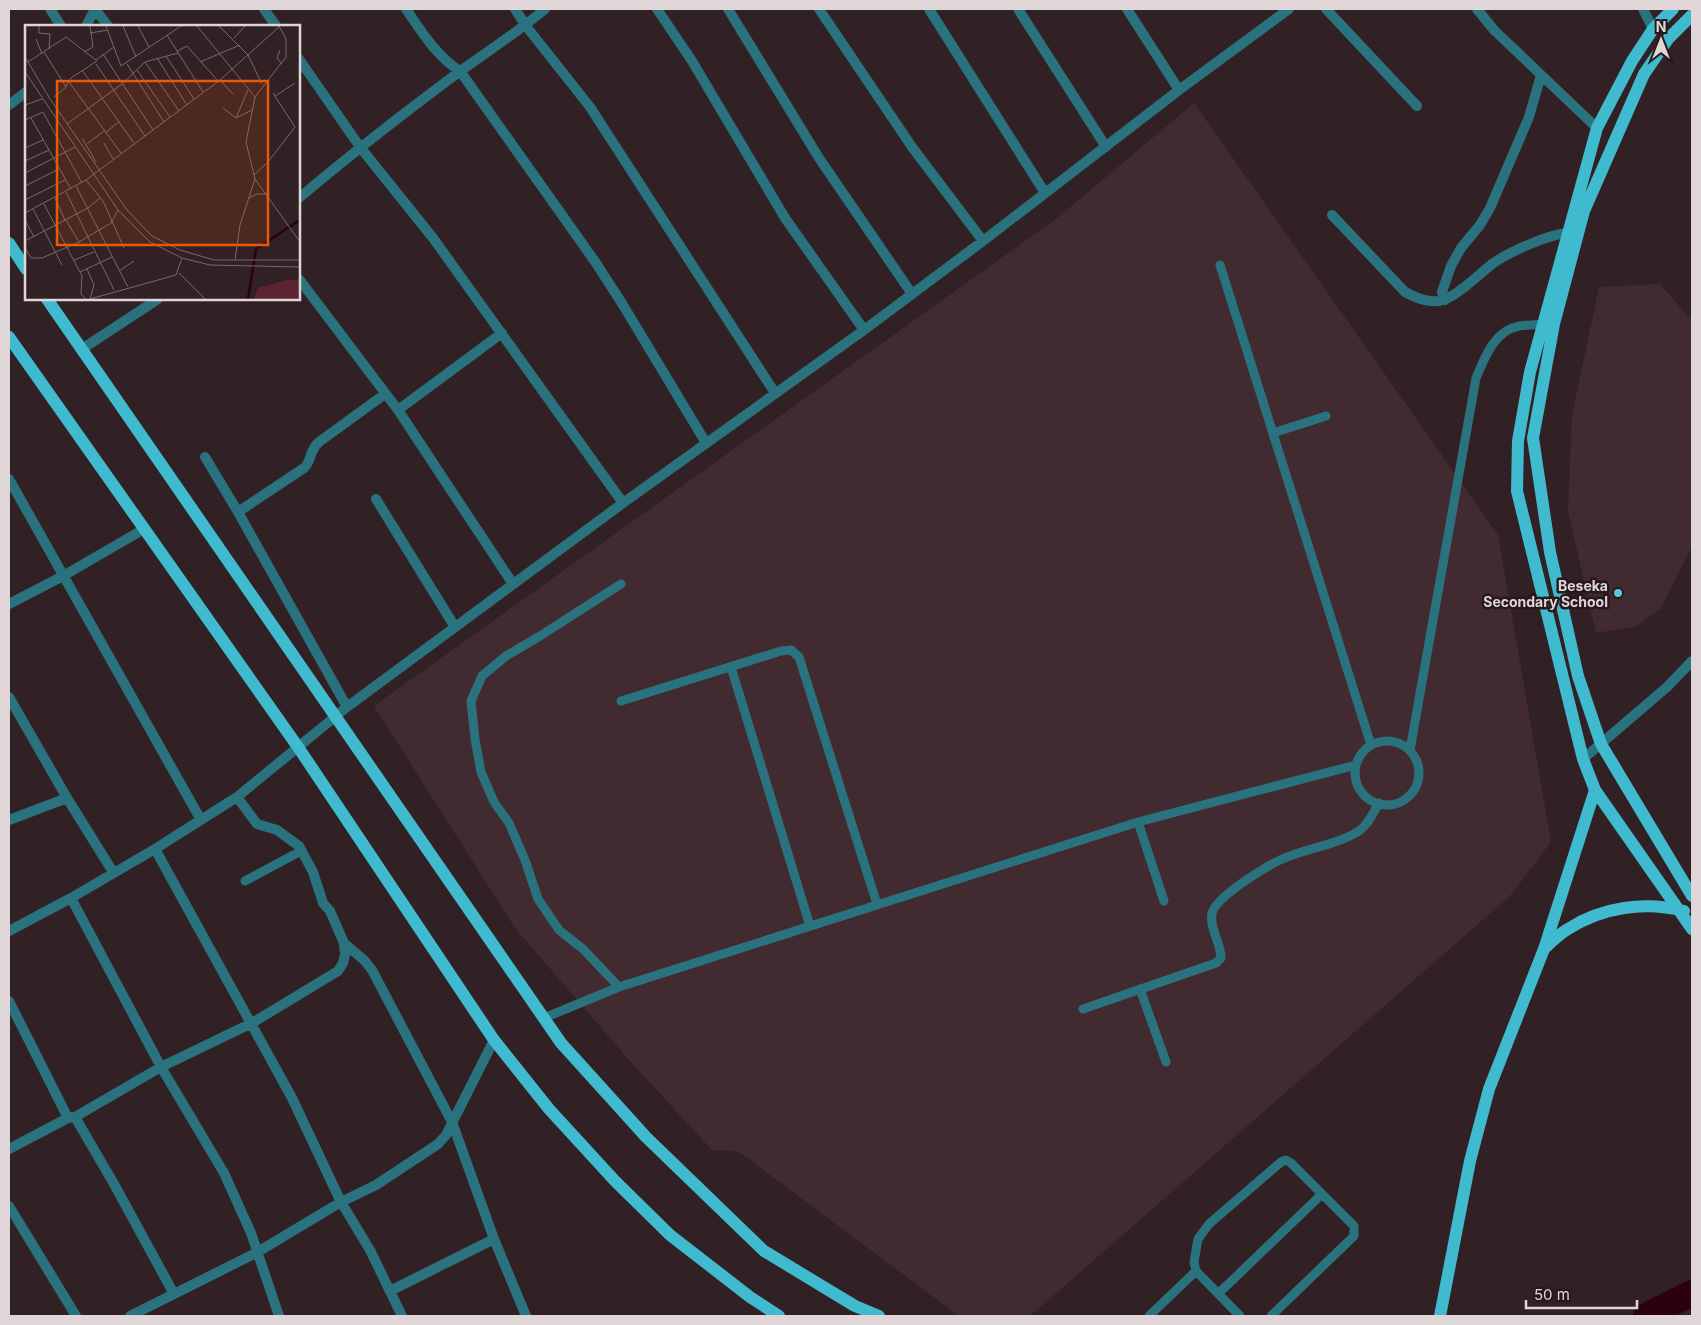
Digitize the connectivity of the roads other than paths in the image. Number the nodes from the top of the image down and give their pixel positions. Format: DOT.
graph roads {
  1 [pos="50,9"];
  2 [pos="95,9"];
  3 [pos="264,9"];
  4 [pos="406,9"];
  5 [pos="515,9"];
  6 [pos="545,9"];
  7 [pos="657,9"];
  8 [pos="728,9"];
  9 [pos="820,9"];
  10 [pos="929,9"];
  11 [pos="1018,9"];
  12 [pos="1126,9"];
  13 [pos="1289,9"];
  14 [pos="1326,9"];
  15 [pos="1477,9"];
  16 [pos="1643,9"];
  17 [pos="1672,9"];
  18 [pos="1692,16"];
  19 [pos="60,25"];
  20 [pos="87,25"];
  21 [pos="107,25"];
  22 [pos="275,25"];
  23 [pos="526,26"];
  24 [pos="1653,29"];
  25 [pos="300,60"];
  26 [pos="460,71"];
  27 [pos="1541,75"];
  28 [pos="1178,90"];
  29 [pos="25,93"];
  30 [pos="9,105"];
  31 [pos="1417,106"];
  32 [pos="1597,128"];
  33 [pos="360,147"];
  34 [pos="1106,147"];
  35 [pos="1045,193"];
  36 [pos="300,197"];
  37 [pos="1332,215"];
  38 [pos="1567,233"];
  39 [pos="983,241"];
  40 [pos="9,243"];
  41 [pos="1220,265"];
  42 [pos="25,267"];
  43 [pos="300,280"];
  44 [pos="912,294"];
  45 [pos="48,300"];
  46 [pos="156,300"];
  47 [pos="1445,300"];
  48 [pos="1543,324"];
  49 [pos="864,330"];
  50 [pos="502,333"];
  51 [pos="9,337"];
  52 [pos="82,349"];
  53 [pos="775,393"];
  54 [pos="385,394"];
  55 [pos="398,410"];
  56 [pos="1326,416"];
  57 [pos="1273,433"];
  58 [pos="706,443"];
  59 [pos="205,457"];
  60 [pos="9,479"];
  61 [pos="376,499"];
  62 [pos="622,503"];
  63 [pos="238,512"];
  64 [pos="144,529"];
  65 [pos="63,576"];
  66 [pos="513,584"];
  67 [pos="621,584"];
  68 [pos="9,604"];
  69 [pos="455,627"];
  70 [pos="1692,661"];
  71 [pos="731,667"];
  72 [pos="9,697"];
  73 [pos="621,701"];
  74 [pos="347,707"];
  75 [pos="12,709"];
  76 [pos="335,716"];
  77 [pos="1601,744"];
  78 [pos="1371,745"];
  79 [pos="298,747"];
  80 [pos="1410,750"];
  81 [pos="1583,759"];
  82 [pos="1356,764"];
  83 [pos="1594,790"];
  84 [pos="237,797"];
  85 [pos="67,798"];
  86 [pos="1379,804"];
  87 [pos="9,820"];
  88 [pos="201,820"];
  89 [pos="1138,822"];
  90 [pos="155,849"];
  91 [pos="301,852"];
  92 [pos="113,872"];
  93 [pos="245,881"];
  94 [pos="1692,896"];
  95 [pos="71,898"];
  96 [pos="1164,901"];
  97 [pos="877,904"];
  98 [pos="1680,910"];
  99 [pos="1692,914"];
  100 [pos="810,926"];
  101 [pos="1692,929"];
  102 [pos="9,931"];
  103 [pos="344,943"];
  104 [pos="1544,949"];
  105 [pos="619,987"];
  106 [pos="1140,989"];
  107 [pos="9,1001"];
  108 [pos="1083,1009"];
  109 [pos="544,1018"];
  110 [pos="252,1023"];
  111 [pos="494,1040"];
  112 [pos="1166,1062"];
  113 [pos="162,1067"];
  114 [pos="71,1118"];
  115 [pos="452,1122"];
  116 [pos="9,1149"];
  117 [pos="1322,1194"];
  118 [pos="341,1202"];
  119 [pos="9,1206"];
  120 [pos="494,1239"];
  121 [pos="256,1253"];
  122 [pos="1196,1271"];
  123 [pos="390,1291"];
  124 [pos="174,1294"];
  125 [pos="1218,1294"];
  126 [pos="76,1316"];
  127 [pos="130,1316"];
  128 [pos="279,1316"];
  129 [pos="402,1316"];
  130 [pos="526,1316"];
  131 [pos="779,1316"];
  132 [pos="878,1316"];
  133 [pos="1150,1316"];
  134 [pos="1240,1316"];
  135 [pos="1271,1316"];
  136 [pos="1440,1316"];
  1 -- 19 [label="street"];
  2 -- 20 [label="street"];
  2 -- 21 [label="street"];
  3 -- 22 [label="street"];
  4 -- 26 [label="street"];
  5 -- 23 [label="street"];
  6 -- 23 [label="street"];
  7 -- 49 [label="street"];
  8 -- 44 [label="street"];
  9 -- 39 [label="street"];
  10 -- 35 [label="street"];
  11 -- 34 [label="street"];
  12 -- 28 [label="street"];
  13 -- 28 [label="street"];
  14 -- 31 [label="street"];
  15 -- 27 [label="street"];
  16 -- 24 [label="street"];
  17 -- 24 [label="main road"];
  18 -- 77 [label="main road"];
  23 -- 26 [label="street"];
  23 -- 53 [label="street"];
  24 -- 32 [label="main road"];
  25 -- 33 [label="street"];
  26 -- 33 [label="street"];
  26 -- 58 [label="street"];
  27 -- 32 [label="street"];
  27 -- 47 [label="street"];
  28 -- 34 [label="street"];
  29 -- 30 [label="street"];
  32 -- 38 [label="main road"];
  33 -- 36 [label="street"];
  33 -- 50 [label="street"];
  34 -- 35 [label="street"];
  35 -- 39 [label="street"];
  37 -- 47 [label="street"];
  38 -- 47 [label="street"];
  38 -- 48 [label="main road"];
  39 -- 44 [label="street"];
  40 -- 42 [label="main road"];
  41 -- 57 [label="lane"];
  43 -- 54 [label="street"];
  44 -- 49 [label="street"];
  45 -- 52 [label="main road"];
  46 -- 52 [label="street"];
  48 -- 80 [label="lane"];
  48 -- 81 [label="main road"];
  49 -- 53 [label="street"];
  50 -- 55 [label="street"];
  50 -- 62 [label="street"];
  51 -- 64 [label="main road"];
  52 -- 76 [label="main road"];
  53 -- 58 [label="street"];
  54 -- 55 [label="street"];
  54 -- 63 [label="street"];
  55 -- 66 [label="street"];
  56 -- 57 [label="lane"];
  57 -- 78 [label="lane"];
  58 -- 62 [label="street"];
  59 -- 63 [label="street"];
  60 -- 65 [label="street"];
  61 -- 69 [label="street"];
  62 -- 66 [label="street"];
  63 -- 74 [label="street"];
  64 -- 65 [label="street"];
  64 -- 79 [label="main road"];
  65 -- 68 [label="street"];
  65 -- 88 [label="street"];
  66 -- 69 [label="street"];
  67 -- 105 [label="lane"];
  69 -- 74 [label="street"];
  70 -- 77 [label="street"];
  71 -- 73 [label="lane"];
  71 -- 97 [label="lane"];
  71 -- 100 [label="lane"];
  72 -- 75 [label="street"];
  74 -- 76 [label="street"];
  75 -- 85 [label="street"];
  76 -- 79 [label="street"];
  76 -- 109 [label="main road"];
  77 -- 81 [label="street"];
  77 -- 94 [label="main road"];
  78 -- 80 [label="lane"];
  78 -- 82 [label="lane"];
  79 -- 84 [label="street"];
  79 -- 111 [label="main road"];
  80 -- 86 [label="lane"];
  81 -- 83 [label="main road"];
  82 -- 86 [label="lane"];
  82 -- 89 [label="lane"];
  83 -- 98 [label="main road"];
  83 -- 104 [label="main road"];
  84 -- 88 [label="street"];
  84 -- 91 [label="street"];
  85 -- 87 [label="street"];
  85 -- 92 [label="street"];
  86 -- 106 [label="lane"];
  88 -- 90 [label="street"];
  89 -- 96 [label="lane"];
  89 -- 97 [label="lane"];
  90 -- 92 [label="street"];
  90 -- 110 [label="street"];
  91 -- 93 [label="lane"];
  91 -- 103 [label="street"];
  92 -- 95 [label="street"];
  95 -- 102 [label="street"];
  95 -- 113 [label="street"];
  97 -- 100 [label="lane"];
  98 -- 99 [label="main road"];
  98 -- 101 [label="main road"];
  98 -- 104 [label="main road"];
  100 -- 105 [label="lane"];
  103 -- 110 [label="street"];
  103 -- 115 [label="street"];
  104 -- 136 [label="main road"];
  105 -- 109 [label="lane"];
  106 -- 108 [label="lane"];
  106 -- 112 [label="lane"];
  107 -- 114 [label="street"];
  109 -- 132 [label="main road"];
  110 -- 113 [label="street"];
  110 -- 118 [label="street"];
  111 -- 115 [label="street"];
  111 -- 131 [label="main road"];
  113 -- 114 [label="street"];
  113 -- 121 [label="street"];
  114 -- 116 [label="street"];
  114 -- 124 [label="street"];
  115 -- 118 [label="street"];
  115 -- 120 [label="street"];
  117 -- 122 [label="lane"];
  117 -- 125 [label="lane"];
  117 -- 135 [label="lane"];
  118 -- 121 [label="street"];
  118 -- 123 [label="street"];
  119 -- 126 [label="street"];
  120 -- 123 [label="street"];
  120 -- 130 [label="street"];
  121 -- 124 [label="street"];
  121 -- 128 [label="street"];
  122 -- 125 [label="lane"];
  122 -- 133 [label="lane"];
  123 -- 129 [label="street"];
  124 -- 127 [label="street"];
  125 -- 134 [label="lane"];
}
